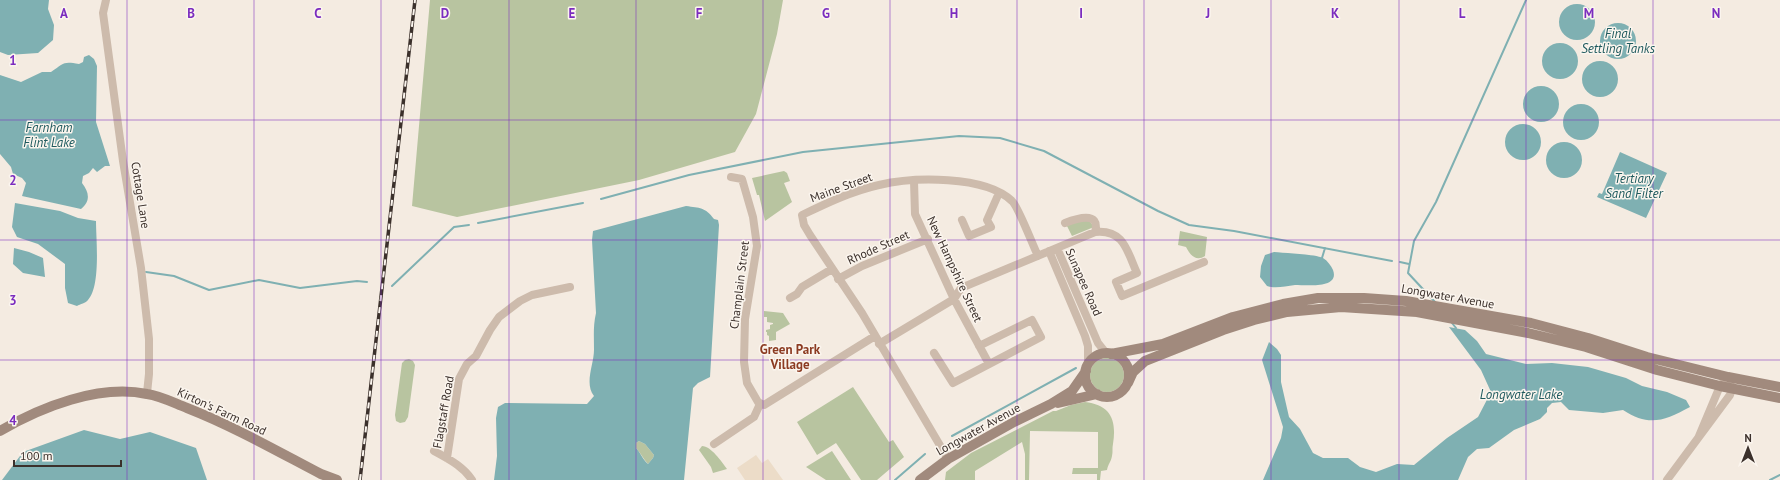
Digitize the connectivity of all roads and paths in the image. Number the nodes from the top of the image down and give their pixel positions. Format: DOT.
graph roads {
  1 [pos="106,0"];
  2 [pos="731,177"];
  3 [pos="914,181"];
  4 [pos="999,193"];
  5 [pos="962,220"];
  6 [pos="1065,224"];
  7 [pos="1095,232"];
  8 [pos="928,239"];
  9 [pos="1053,250"];
  10 [pos="1038,256"];
  11 [pos="1204,262"];
  12 [pos="832,269"];
  13 [pos="838,279"];
  14 [pos="570,287"];
  15 [pos="790,298"];
  16 [pos="954,300"];
  17 [pos="875,336"];
  18 [pos="879,344"];
  19 [pos="979,346"];
  20 [pos="934,353"];
  21 [pos="1109,353"];
  22 [pos="989,364"];
  23 [pos="1087,368"];
  24 [pos="1728,376"];
  25 [pos="1128,383"];
  26 [pos="1720,386"];
  27 [pos="1780,387"];
  28 [pos="1732,389"];
  29 [pos="147,394"];
  30 [pos="1097,394"];
  31 [pos="1780,398"];
  32 [pos="760,404"];
  33 [pos="1050,404"];
  34 [pos="0,431"];
  35 [pos="1699,436"];
  36 [pos="714,444"];
  37 [pos="434,451"];
  38 [pos="447,458"];
  39 [pos="948,458"];
  40 [pos="338,480"];
  41 [pos="472,480"];
  42 [pos="920,480"];
  43 [pos="1667,480"];
  1 -- 29 [label="street, Cottage Lane"];
  2 -- 32 [label="street, Champlain Street"];
  3 -- 4 [label="street, Maine Street"];
  3 -- 8 [label="street, New Hampshire Street"];
  3 -- 12 [label="street, Maine Street"];
  4 -- 5 [label="street"];
  4 -- 10 [label="street, Maine Street"];
  6 -- 7 [label="street"];
  7 -- 9 [label="street"];
  7 -- 11 [label="street"];
  8 -- 13 [label="street, Rhode Street"];
  8 -- 16 [label="street, New Hampshire Street"];
  9 -- 10 [label="street"];
  9 -- 21 [label="street, Sunapee Road"];
  9 -- 23 [label="street, Sunapee Road"];
  10 -- 16 [label="street"];
  12 -- 13 [label="street, Maine Street"];
  12 -- 15 [label="street"];
  13 -- 17 [label="street, Maine Street"];
  14 -- 38 [label="street, Flagstaff Road"];
  16 -- 18 [label="street"];
  16 -- 19 [label="street, New Hampshire Street"];
  17 -- 18 [label="street, Maine Street"];
  17 -- 32 [label="street"];
  18 -- 39 [label="street, Maine Street"];
  19 -- 22 [label="street, New Hampshire Street"];
  19 -- 22 [label="street"];
  20 -- 22 [label="street"];
  21 -- 23 [label="street"];
  21 -- 24 [label="street, Longwater Avenue"];
  21 -- 25 [label="street"];
  23 -- 30 [label="street"];
  23 -- 33 [label="street, Longwater Avenue"];
  24 -- 26 [label="street"];
  24 -- 27 [label="street, Longwater Avenue"];
  24 -- 28 [label="street"];
  25 -- 26 [label="street, Longwater Avenue"];
  25 -- 30 [label="street"];
  26 -- 28 [label="street, Longwater Avenue"];
  26 -- 35 [label="street"];
  28 -- 31 [label="street, Longwater Avenue"];
  28 -- 35 [label="street"];
  29 -- 34 [label="street, Kirton's Farm Road"];
  29 -- 40 [label="street, Kirton's Farm Road"];
  30 -- 33 [label="street, Longwater Avenue"];
  32 -- 36 [label="street"];
  33 -- 39 [label="street, Longwater Avenue"];
  35 -- 43 [label="street"];
  37 -- 38 [label="street, Flagstaff Road"];
  38 -- 41 [label="street, Flagstaff Road"];
  39 -- 42 [label="street, Longwater Avenue"];
}
